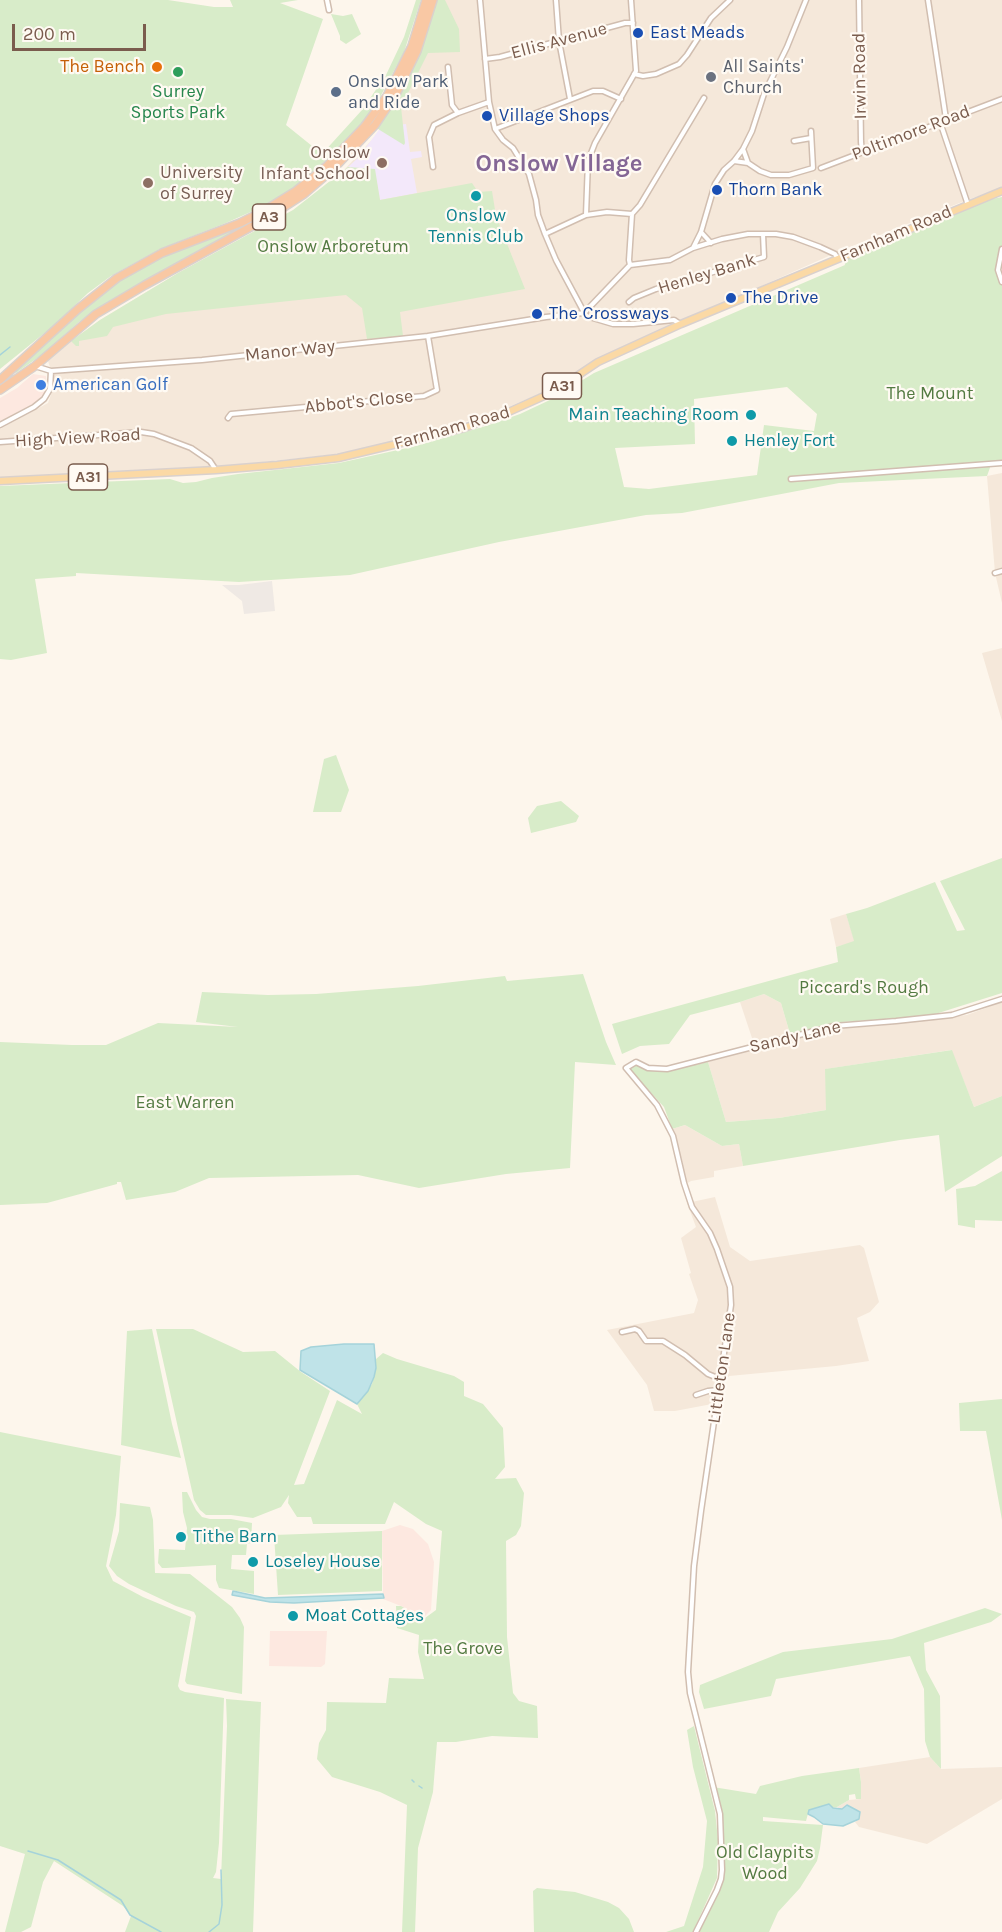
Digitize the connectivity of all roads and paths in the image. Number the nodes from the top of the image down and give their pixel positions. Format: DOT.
graph roads {
  1 [pos="327,0"];
  2 [pos="426,0"];
  3 [pos="433,0"];
  4 [pos="480,0"];
  5 [pos="556,0"];
  6 [pos="631,0"];
  7 [pos="730,0"];
  8 [pos="806,0"];
  9 [pos="859,0"];
  10 [pos="928,0"];
  11 [pos="329,10"];
  12 [pos="633,23"];
  13 [pos="559,41"];
  14 [pos="485,59"];
  15 [pos="448,67"];
  16 [pos="634,75"];
  17 [pos="570,99"];
  18 [pos="621,99"];
  19 [pos="704,99"];
  20 [pos="1002,99"];
  21 [pos="489,102"];
  22 [pos="458,113"];
  23 [pos="946,119"];
  24 [pos="940,122"];
  25 [pos="495,129"];
  26 [pos="811,131"];
  27 [pos="811,138"];
  28 [pos="794,141"];
  29 [pos="743,149"];
  30 [pos="862,151"];
  31 [pos="734,161"];
  32 [pos="748,163"];
  33 [pos="433,167"];
  34 [pos="821,168"];
  35 [pos="1002,191"];
  36 [pos="968,204"];
  37 [pos="632,214"];
  38 [pos="586,215"];
  39 [pos="701,232"];
  40 [pos="545,234"];
  41 [pos="763,234"];
  42 [pos="711,243"];
  43 [pos="693,248"];
  44 [pos="1002,249"];
  45 [pos="838,259"];
  46 [pos="630,265"];
  47 [pos="1002,282"];
  48 [pos="629,302"];
  49 [pos="584,313"];
  50 [pos="681,324"];
  51 [pos="428,336"];
  52 [pos="35,366"];
  53 [pos="51,371"];
  54 [pos="0,380"];
  55 [pos="0,390"];
  56 [pos="228,418"];
  57 [pos="0,425"];
  58 [pos="0,442"];
  59 [pos="1002,463"];
  60 [pos="216,470"];
  61 [pos="791,478"];
  62 [pos="0,481"];
  63 [pos="1002,571"];
  64 [pos="995,573"];
  65 [pos="1002,999"];
  66 [pos="626,1068"];
  67 [pos="622,1332"];
  68 [pos="720,1379"];
  69 [pos="718,1390"];
  70 [pos="696,1395"];
  71 [pos="696,1932"];
  1 -- 11 [label="street"];
  2 -- 54 [label="highway, A3"];
  3 -- 52 [label="highway, A3"];
  4 -- 14 [label="street"];
  5 -- 13 [label="street"];
  6 -- 12 [label="street"];
  7 -- 16 [label="street"];
  8 -- 29 [label="street"];
  9 -- 30 [label="street, Irwin Road"];
  10 -- 23 [label="street"];
  12 -- 13 [label="street, Ellis Avenue"];
  12 -- 16 [label="street"];
  13 -- 14 [label="street, Ellis Avenue"];
  13 -- 17 [label="street"];
  14 -- 21 [label="street"];
  15 -- 22 [label="street"];
  16 -- 18 [label="street"];
  17 -- 18 [label="street"];
  17 -- 25 [label="street"];
  18 -- 38 [label="street"];
  19 -- 37 [label="street"];
  20 -- 23 [label="street, Poltimore Road"];
  21 -- 22 [label="street"];
  21 -- 25 [label="street"];
  22 -- 33 [label="street"];
  23 -- 24 [label="street, Poltimore Road"];
  24 -- 30 [label="street, Poltimore Road"];
  24 -- 36 [label="street"];
  25 -- 40 [label="street"];
  26 -- 27 [label="street"];
  27 -- 28 [label="street"];
  27 -- 32 [label="street"];
  29 -- 31 [label="street"];
  29 -- 32 [label="street"];
  30 -- 34 [label="street, Poltimore Road"];
  31 -- 32 [label="street"];
  31 -- 39 [label="street"];
  35 -- 36 [label="main road, Farnham Road / A31"];
  36 -- 45 [label="main road, Farnham Road / A31"];
  37 -- 38 [label="street"];
  37 -- 46 [label="street"];
  38 -- 40 [label="street"];
  39 -- 42 [label="street"];
  39 -- 43 [label="street"];
  40 -- 49 [label="street"];
  41 -- 42 [label="street"];
  41 -- 45 [label="street"];
  41 -- 48 [label="street, Henley Bank"];
  42 -- 43 [label="street"];
  43 -- 46 [label="street"];
  44 -- 47 [label="street"];
  45 -- 50 [label="main road, Farnham Road / A31"];
  46 -- 49 [label="street"];
  49 -- 50 [label="street"];
  49 -- 51 [label="street, Manor Way"];
  50 -- 60 [label="main road, Farnham Road / A31"];
  51 -- 53 [label="street, Manor Way"];
  51 -- 56 [label="street, Abbot's Close"];
  52 -- 53 [label="street, Manor Way"];
  52 -- 55 [label="highway, A3"];
  53 -- 57 [label="street, High View Road"];
  58 -- 60 [label="street, High View Road"];
  59 -- 61 [label="street"];
  60 -- 62 [label="main road, Farnham Road / A31"];
  63 -- 64 [label="street"];
  65 -- 66 [label="street, Sandy Lane"];
  66 -- 68 [label="street, Littleton Lane"];
  67 -- 68 [label="street"];
  68 -- 69 [label="street, Littleton Lane"];
  69 -- 70 [label="street"];
  69 -- 71 [label="street, Littleton Lane"];
}
